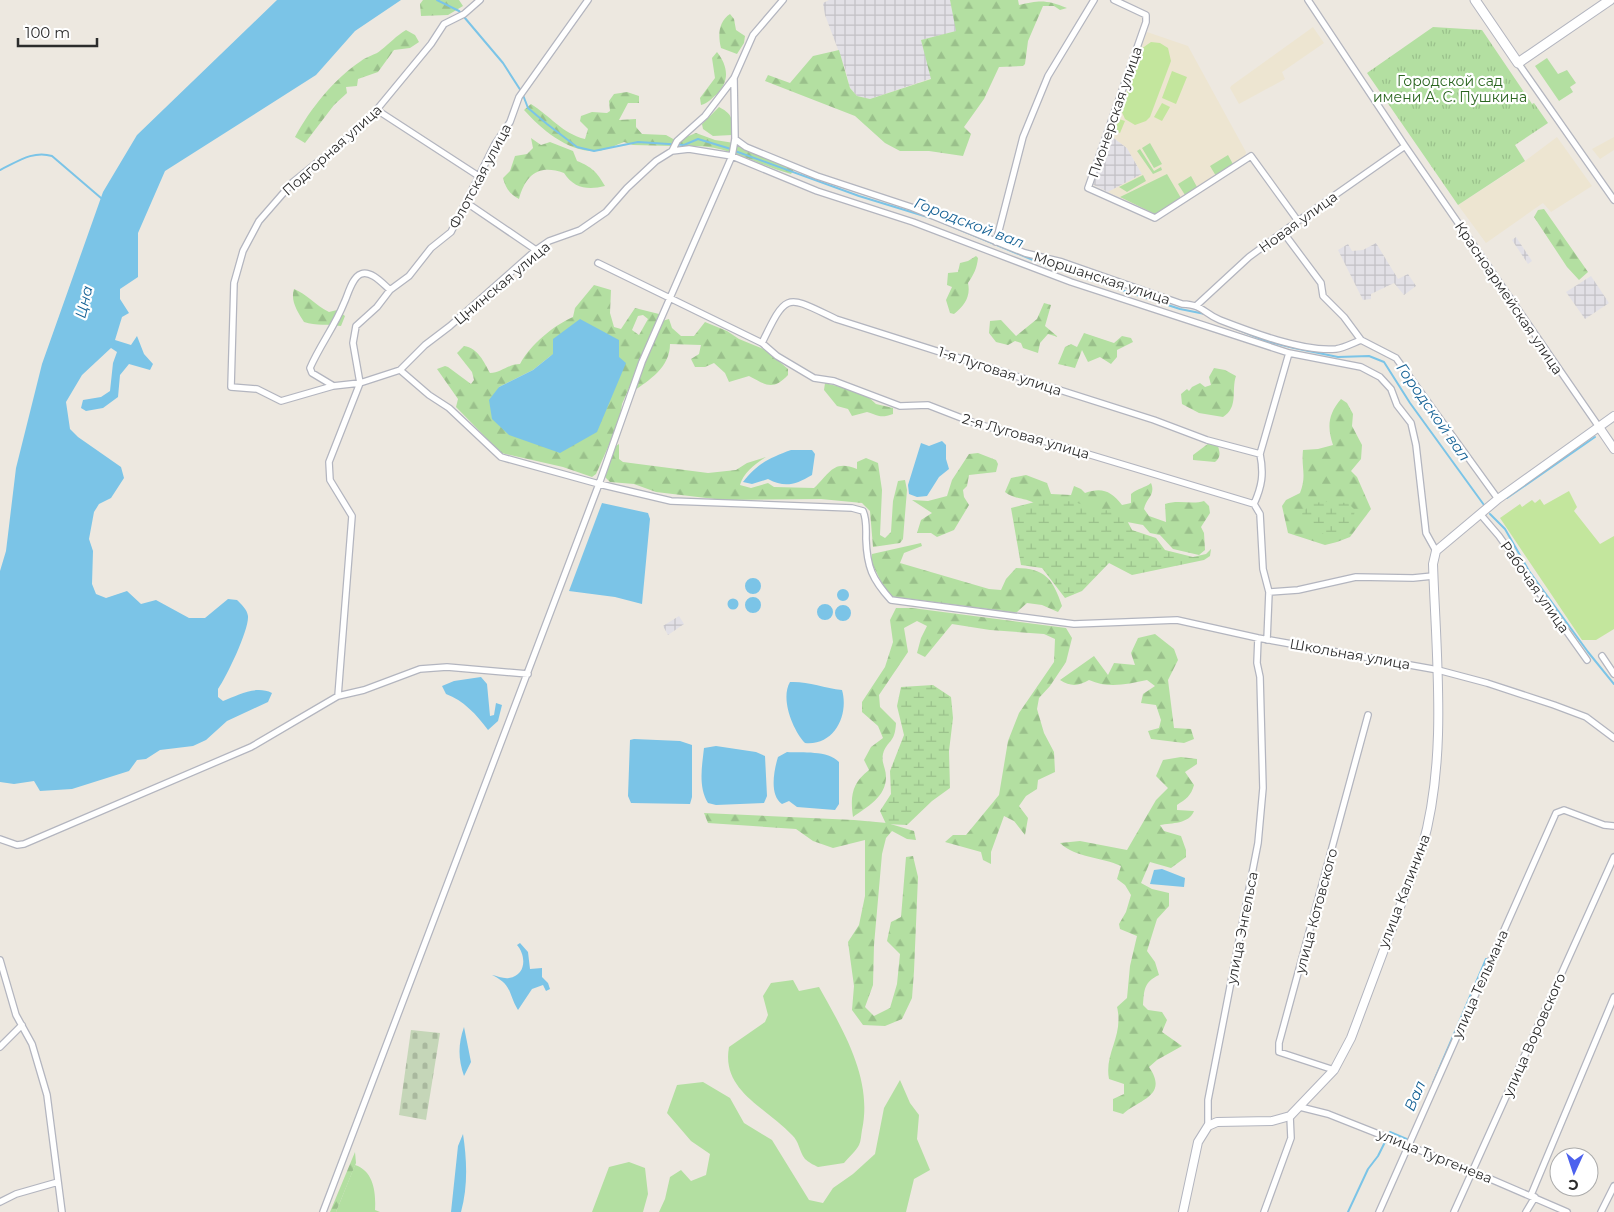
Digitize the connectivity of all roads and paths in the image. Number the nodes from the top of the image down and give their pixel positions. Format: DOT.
graph roads {
  1 [pos="480,0"];
  2 [pos="588,0"];
  3 [pos="783,0"];
  4 [pos="1094,0"];
  5 [pos="1114,0"];
  6 [pos="1308,0"];
  7 [pos="1475,0"];
  8 [pos="1610,0"];
  9 [pos="1518,62"];
  10 [pos="734,78"];
  11 [pos="377,110"];
  12 [pos="735,139"];
  13 [pos="1405,146"];
  14 [pos="672,151"];
  15 [pos="732,152"];
  16 [pos="480,177"];
  17 [pos="1614,200"];
  18 [pos="467,203"];
  19 [pos="1298,220"];
  20 [pos="1284,232"];
  21 [pos="996,242"];
  22 [pos="536,250"];
  23 [pos="598,263"];
  24 [pos="390,290"];
  25 [pos="670,298"];
  26 [pos="1197,304"];
  27 [pos="1361,340"];
  28 [pos="762,343"];
  29 [pos="1289,353"];
  30 [pos="400,370"];
  31 [pos="360,383"];
  32 [pos="333,386"];
  33 [pos="1614,416"];
  34 [pos="1599,427"];
  35 [pos="1614,449"];
  36 [pos="1260,454"];
  37 [pos="599,484"];
  38 [pos="1498,499"];
  39 [pos="1254,504"];
  40 [pos="1481,515"];
  41 [pos="1436,551"];
  42 [pos="1433,576"];
  43 [pos="1269,592"];
  44 [pos="1258,638"];
  45 [pos="1267,640"];
  46 [pos="1602,656"];
  47 [pos="1587,660"];
  48 [pos="1438,670"];
  49 [pos="528,674"];
  50 [pos="1614,674"];
  51 [pos="338,696"];
  52 [pos="1368,715"];
  53 [pos="1614,738"];
  54 [pos="1614,826"];
  55 [pos="0,839"];
  56 [pos="1614,857"];
  57 [pos="0,960"];
  58 [pos="1614,997"];
  59 [pos="22,1026"];
  60 [pos="0,1047"];
  61 [pos="1334,1070"];
  62 [pos="1300,1107"];
  63 [pos="1290,1116"];
  64 [pos="1208,1126"];
  65 [pos="1408,1146"];
  66 [pos="1472,1171"];
  67 [pos="58,1182"];
  68 [pos="1614,1186"];
  69 [pos="1532,1196"];
  70 [pos="0,1202"];
  71 [pos="62,1212"];
  72 [pos="324,1212"];
  73 [pos="1183,1212"];
  74 [pos="1264,1212"];
  75 [pos="1379,1212"];
  76 [pos="1454,1212"];
  77 [pos="1526,1212"];
  78 [pos="1567,1212"];
  79 [pos="1601,1212"];
  1 -- 11 [label="street, Подгорная улица"];
  2 -- 16 [label="street, Флотская улица"];
  3 -- 10 [label="street, Цнинская улица"];
  4 -- 21 [label="street"];
  5 -- 19 [label="street, Пионерская улица"];
  6 -- 13 [label="street, Красноармейская улица"];
  7 -- 9 [label="main road"];
  8 -- 9 [label="main road"];
  9 -- 17 [label="street"];
  10 -- 12 [label="street, Цнинская улица"];
  10 -- 14 [label="street, Цнинская улица"];
  11 -- 16 [label="street"];
  11 -- 32 [label="street, Подгорная улица"];
  12 -- 15 [label="street, Цнинская улица"];
  12 -- 21 [label="street, Моршанская улица"];
  13 -- 19 [label="street, Новая улица"];
  13 -- 34 [label="street, Красноармейская улица"];
  14 -- 15 [label="street, Моршанская улица"];
  14 -- 22 [label="street, Цнинская улица"];
  15 -- 25 [label="street, Цнинская улица"];
  15 -- 29 [label="street, Моршанская улица"];
  16 -- 18 [label="street, Флотская улица"];
  18 -- 22 [label="street"];
  18 -- 24 [label="street, Флотская улица"];
  19 -- 20 [label="street, Новая улица"];
  20 -- 26 [label="street, Новая улица"];
  20 -- 27 [label="street"];
  21 -- 26 [label="street, Моршанская улица"];
  22 -- 30 [label="street, Цнинская улица"];
  23 -- 25 [label="street, 2-я Луговая улица"];
  24 -- 31 [label="street, Флотская улица"];
  24 -- 32 [label="street"];
  25 -- 28 [label="street, 2-я Луговая улица"];
  25 -- 37 [label="street, Цнинская улица"];
  26 -- 27 [label="street, Моршанская улица"];
  27 -- 38 [label="street"];
  28 -- 36 [label="street, 1-я Луговая улица"];
  28 -- 39 [label="street, 2-я Луговая улица"];
  29 -- 36 [label="street"];
  29 -- 41 [label="street, Моршанская улица"];
  30 -- 31 [label="street"];
  30 -- 37 [label="street"];
  31 -- 32 [label="street"];
  31 -- 51 [label="street"];
  33 -- 34 [label="street"];
  34 -- 35 [label="street, Красноармейская улица"];
  34 -- 38 [label="street"];
  36 -- 39 [label="street"];
  37 -- 44 [label="street, Школьная улица"];
  37 -- 49 [label="street, Цнинская улица"];
  38 -- 40 [label="street"];
  39 -- 43 [label="street"];
  40 -- 41 [label="street"];
  40 -- 47 [label="street, Рабочая улица"];
  41 -- 42 [label="street, улица Калинина"];
  42 -- 43 [label="street"];
  42 -- 48 [label="street, улица Калинина"];
  43 -- 45 [label="street"];
  44 -- 45 [label="street, Школьная улица"];
  44 -- 64 [label="street, улица Энгельса"];
  45 -- 48 [label="street, Школьная улица"];
  46 -- 50 [label="street"];
  48 -- 53 [label="street, Школьная улица"];
  48 -- 61 [label="street, улица Калинина"];
  49 -- 51 [label="street"];
  49 -- 72 [label="street, Цнинская улица"];
  51 -- 55 [label="street"];
  52 -- 61 [label="street, улица Котовского"];
  54 -- 65 [label="street, улица Тельмана"];
  56 -- 66 [label="street, улица Воровского"];
  57 -- 59 [label="street"];
  58 -- 69 [label="street"];
  59 -- 60 [label="street"];
  59 -- 67 [label="street"];
  61 -- 62 [label="street, улица Калинина"];
  62 -- 63 [label="street, улица Калинина"];
  62 -- 65 [label="street, улица Тургенева"];
  63 -- 64 [label="street"];
  63 -- 74 [label="street"];
  64 -- 73 [label="street, улица Энгельса"];
  65 -- 66 [label="street, улица Тургенева"];
  65 -- 75 [label="street, улица Тельмана"];
  66 -- 69 [label="street, улица Тургенева"];
  66 -- 76 [label="street, улица Воровского"];
  67 -- 70 [label="street"];
  67 -- 71 [label="street"];
  68 -- 79 [label="street"];
  69 -- 77 [label="street"];
  69 -- 78 [label="street, улица Тургенева"];
}
